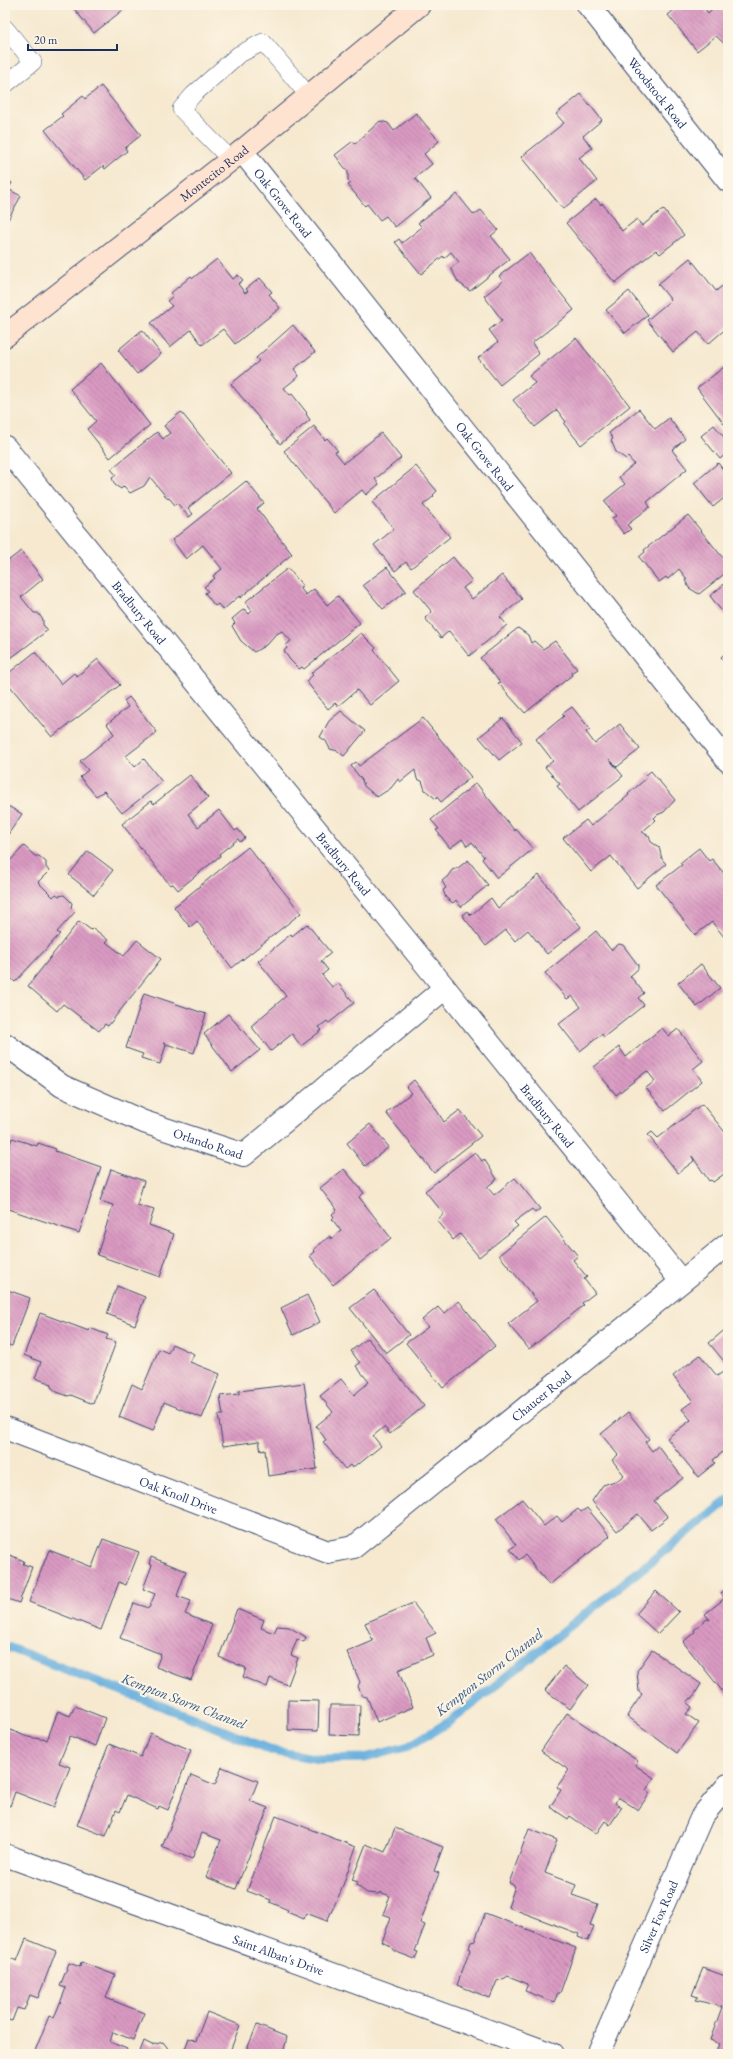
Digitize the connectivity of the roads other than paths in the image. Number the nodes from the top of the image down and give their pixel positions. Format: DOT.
graph roads {
  1 [pos="420,5"];
  2 [pos="588,5"];
  3 [pos="5,28"];
  4 [pos="5,85"];
  5 [pos="309,96"];
  6 [pos="236,156"];
  7 [pos="728,181"];
  8 [pos="5,336"];
  9 [pos="5,447"];
  10 [pos="728,761"];
  11 [pos="445,988"];
  12 [pos="5,1044"];
  13 [pos="728,1244"];
  14 [pos="681,1281"];
  15 [pos="5,1428"];
  16 [pos="354,1546"];
  17 [pos="728,1785"];
  18 [pos="5,1855"];
  19 [pos="552,2054"];
  20 [pos="598,2054"];
  1 -- 5 [label="street, Montecito Road"];
  2 -- 7 [label="street, Woodstock Road"];
  3 -- 4 [label="lane"];
  5 -- 6 [label="street, Montecito Road"];
  5 -- 6 [label="lane"];
  6 -- 8 [label="street, Montecito Road"];
  6 -- 10 [label="street, Oak Grove Road"];
  9 -- 11 [label="street, Bradbury Road"];
  11 -- 12 [label="street, Orlando Road"];
  11 -- 14 [label="street, Bradbury Road"];
  13 -- 14 [label="street, Chaucer Road"];
  14 -- 16 [label="street, Chaucer Road"];
  15 -- 16 [label="street, Oak Knoll Drive"];
  17 -- 20 [label="street, Silver Fox Road"];
  18 -- 19 [label="street, Saint Alban's Drive"];
}
